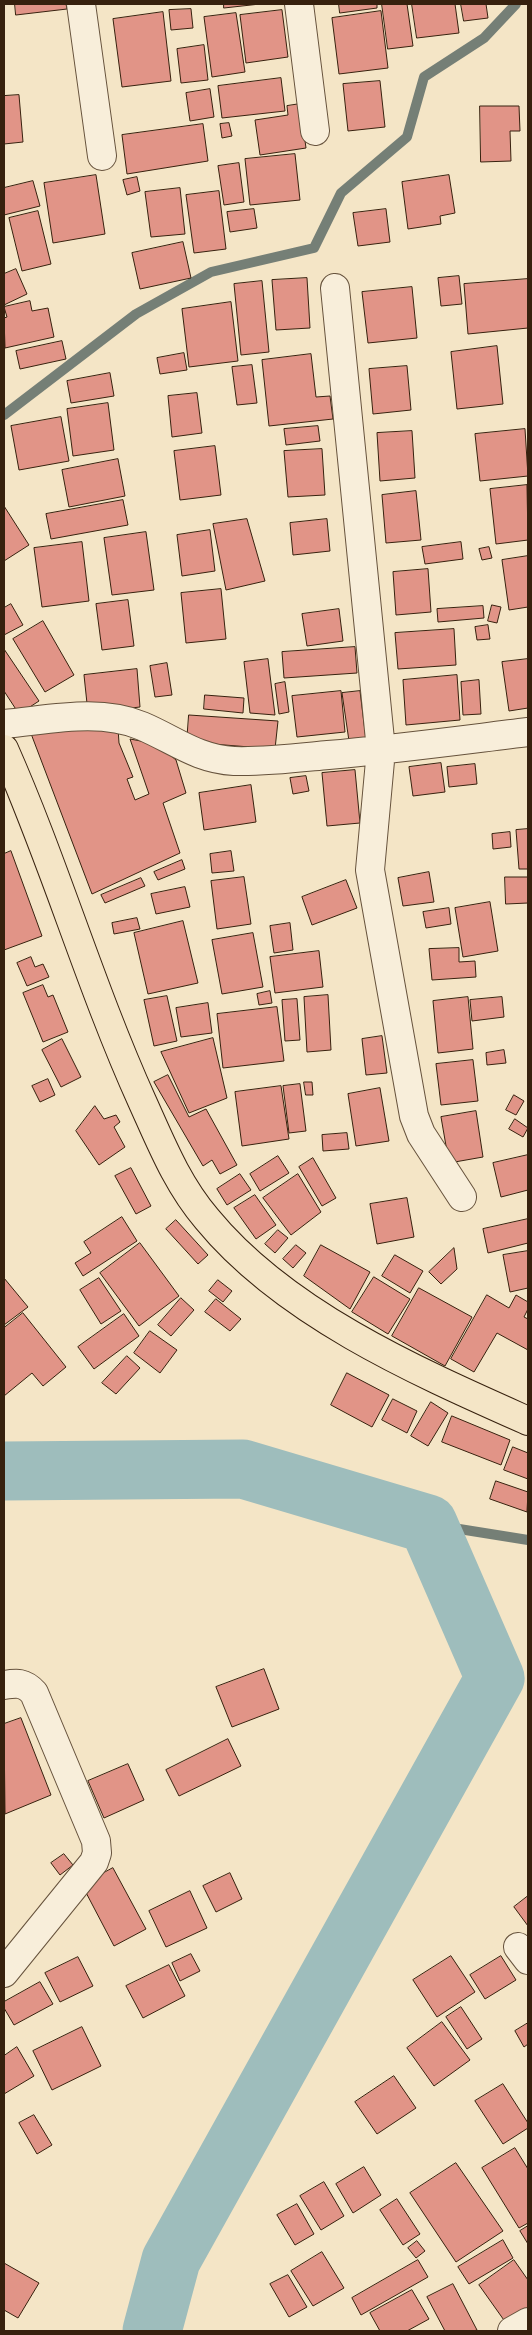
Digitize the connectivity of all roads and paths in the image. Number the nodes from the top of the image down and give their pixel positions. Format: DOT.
graph roads {
  1 [pos="81,4"];
  2 [pos="299,4"];
  3 [pos="316,132"];
  4 [pos="102,156"];
  5 [pos="335,288"];
  6 [pos="4,724"];
  7 [pos="528,732"];
  8 [pos="4,749"];
  9 [pos="380,750"];
  10 [pos="462,1197"];
  11 [pos="528,1421"];
  12 [pos="4,1685"];
  13 [pos="4,1973"];
  14 [pos="528,2322"];
  15 [pos="512,2331"];
  1 -- 4 [label="street"];
  2 -- 3 [label="street"];
  5 -- 9 [label="street"];
  6 -- 9 [label="street"];
  7 -- 9 [label="street"];
  8 -- 11 [label="highway"];
  9 -- 10 [label="street"];
  12 -- 13 [label="street"];
  14 -- 15 [label="street"];
}
